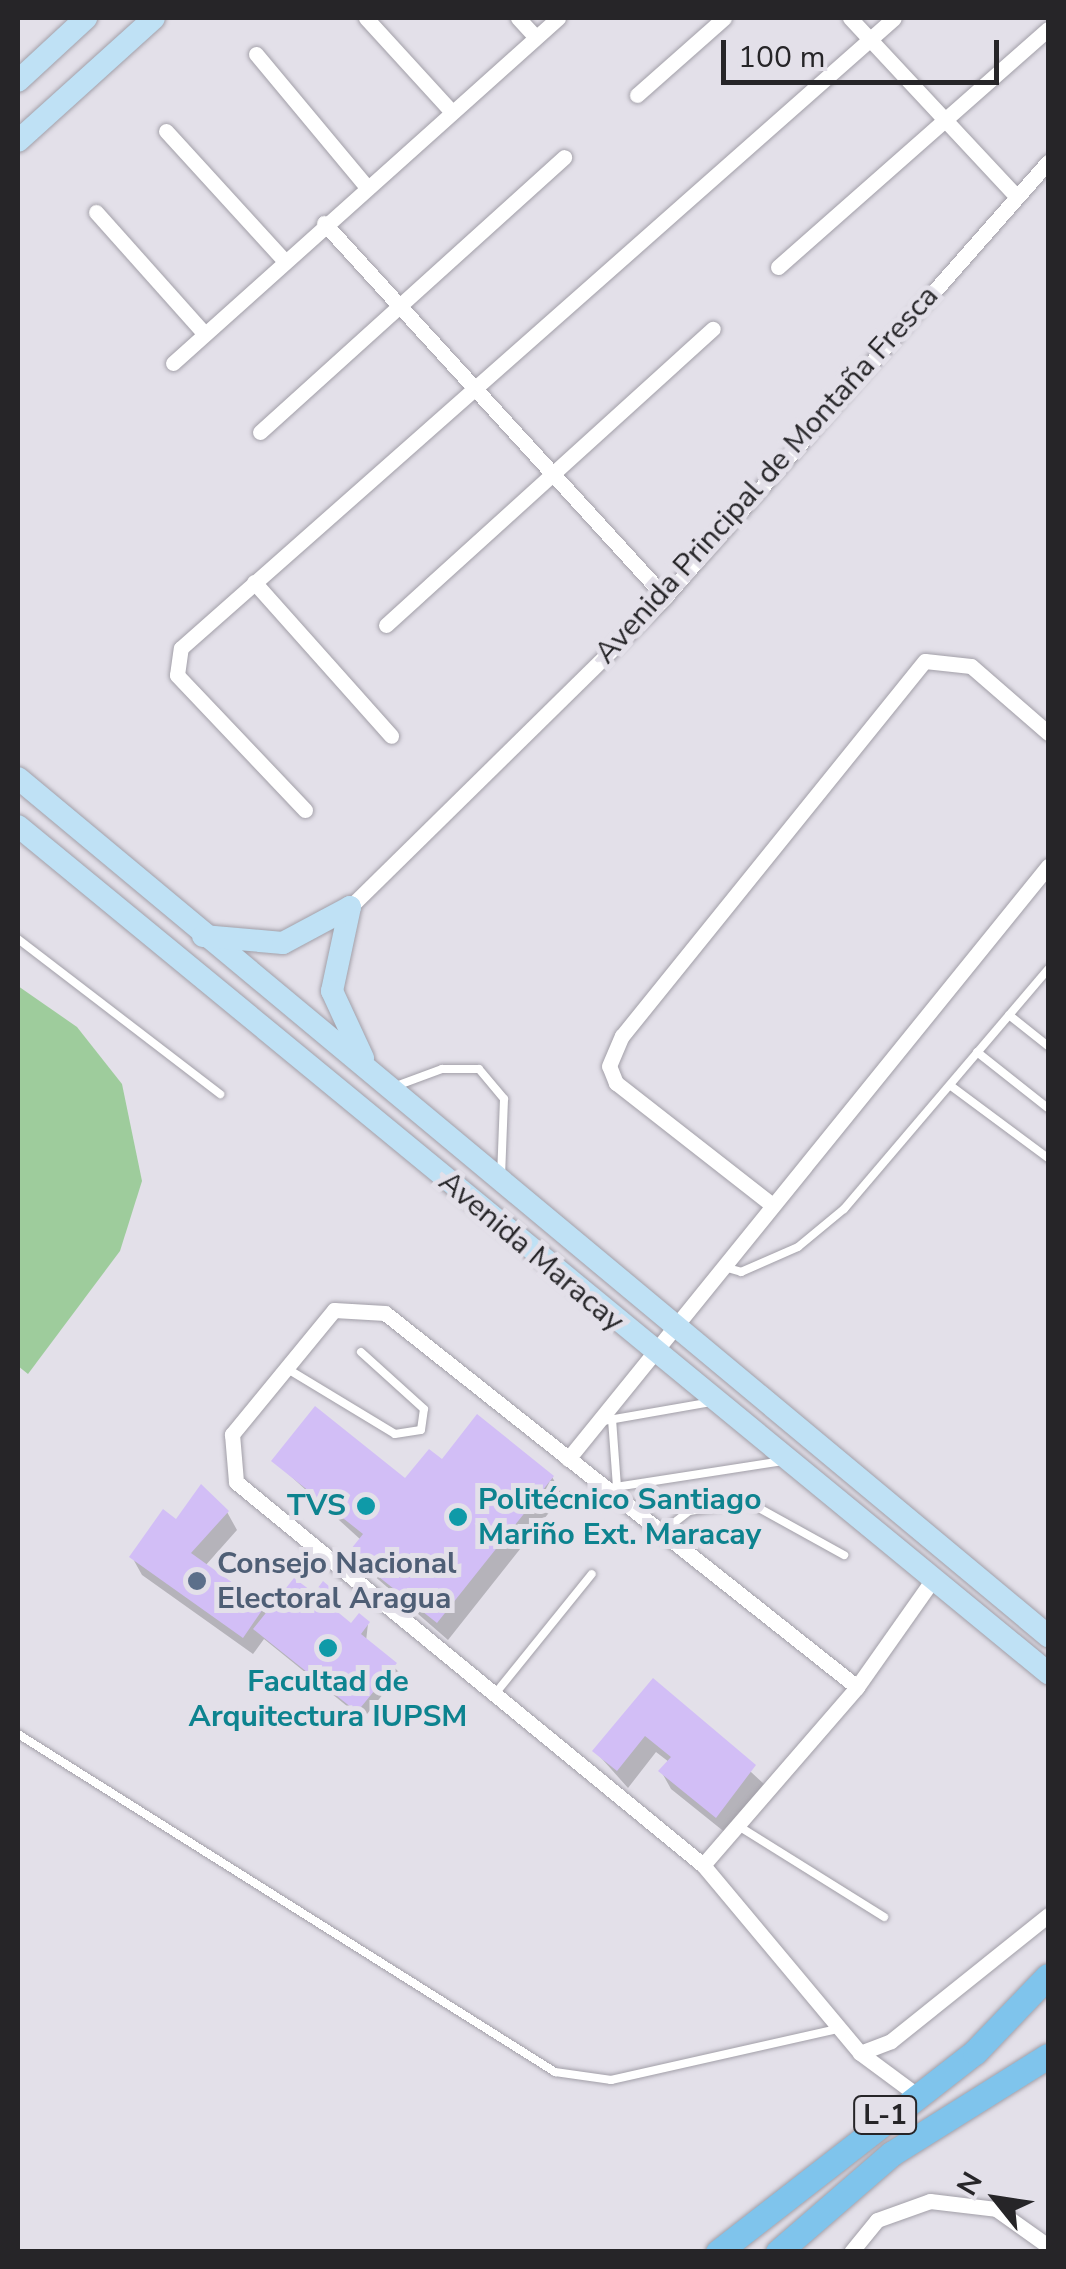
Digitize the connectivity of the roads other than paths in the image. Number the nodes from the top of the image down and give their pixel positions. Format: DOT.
graph roads {
  1 [pos="86,18"];
  2 [pos="154,18"];
  3 [pos="366,18"];
  4 [pos="518,18"];
  5 [pos="558,18"];
  6 [pos="724,18"];
  7 [pos="850,18"];
  8 [pos="894,18"];
  9 [pos="1048,29"];
  10 [pos="536,37"];
  11 [pos="870,40"];
  12 [pos="256,54"];
  13 [pos="18,80"];
  14 [pos="80,84"];
  15 [pos="637,94"];
  16 [pos="450,110"];
  17 [pos="946,122"];
  18 [pos="166,131"];
  19 [pos="18,141"];
  20 [pos="564,157"];
  21 [pos="18,162"];
  22 [pos="1048,162"];
  23 [pos="365,184"];
  24 [pos="1016,196"];
  25 [pos="96,212"];
  26 [pos="324,223"];
  27 [pos="283,259"];
  28 [pos="778,267"];
  29 [pos="404,309"];
  30 [pos="713,329"];
  31 [pos="202,331"];
  32 [pos="173,363"];
  33 [pos="476,388"];
  34 [pos="260,432"];
  35 [pos="551,475"];
  36 [pos="254,582"];
  37 [pos="664,597"];
  38 [pos="386,625"];
  39 [pos="1048,733"];
  40 [pos="391,736"];
  41 [pos="20,779"];
  42 [pos="305,810"];
  43 [pos="18,826"];
  44 [pos="1048,866"];
  45 [pos="350,907"];
  46 [pos="202,936"];
  47 [pos="18,939"];
  48 [pos="1048,969"];
  49 [pos="1008,1015"];
  50 [pos="1048,1046"];
  51 [pos="977,1052"];
  52 [pos="382,1083"];
  53 [pos="950,1086"];
  54 [pos="220,1094"];
  55 [pos="1048,1108"];
  56 [pos="1048,1158"];
  57 [pos="500,1182"];
  58 [pos="771,1204"];
  59 [pos="724,1267"];
  60 [pos="674,1327"];
  61 [pos="361,1352"];
  62 [pos="654,1355"];
  63 [pos="286,1368"];
  64 [pos="713,1402"];
  65 [pos="605,1421"];
  66 [pos="568,1459"];
  67 [pos="786,1460"];
  68 [pos="611,1488"];
  69 [pos="661,1533"];
  70 [pos="844,1555"];
  71 [pos="592,1574"];
  72 [pos="934,1578"];
  73 [pos="1048,1636"];
  74 [pos="1048,1673"];
  75 [pos="857,1687"];
  76 [pos="495,1694"];
  77 [pos="18,1734"];
  78 [pos="740,1827"];
  79 [pos="703,1865"];
  80 [pos="1048,1915"];
  81 [pos="884,1917"];
  82 [pos="1048,1976"];
  83 [pos="1048,1997"];
  84 [pos="837,2029"];
  85 [pos="860,2052"];
  86 [pos="975,2052"];
  87 [pos="1048,2056"];
  88 [pos="914,2093"];
  89 [pos="1048,2246"];
  90 [pos="718,2252"];
  91 [pos="778,2252"];
  92 [pos="851,2252"];
  1 -- 13 [label="street"];
  2 -- 14 [label="street"];
  3 -- 16 [label="street"];
  4 -- 10 [label="street"];
  5 -- 10 [label="street"];
  6 -- 15 [label="street"];
  7 -- 11 [label="street"];
  8 -- 11 [label="street"];
  9 -- 17 [label="street"];
  10 -- 16 [label="street"];
  11 -- 17 [label="street"];
  11 -- 33 [label="street"];
  12 -- 23 [label="street"];
  14 -- 19 [label="street"];
  14 -- 21 [label="street"];
  16 -- 23 [label="street"];
  17 -- 24 [label="street"];
  17 -- 28 [label="street"];
  18 -- 27 [label="street"];
  20 -- 29 [label="street"];
  22 -- 24 [label="street, Avenida Principal de Montaña Fresca"];
  23 -- 26 [label="street"];
  24 -- 37 [label="street, Avenida Principal de Montaña Fresca"];
  25 -- 31 [label="street"];
  26 -- 27 [label="street"];
  26 -- 29 [label="street"];
  27 -- 31 [label="street"];
  29 -- 33 [label="street"];
  29 -- 34 [label="street"];
  30 -- 35 [label="street"];
  31 -- 32 [label="street"];
  33 -- 35 [label="street"];
  33 -- 36 [label="street"];
  35 -- 37 [label="street"];
  35 -- 38 [label="street"];
  36 -- 40 [label="street"];
  36 -- 42 [label="street"];
  37 -- 45 [label="street, Avenida Principal de Montaña Fresca"];
  39 -- 58 [label="street"];
  41 -- 46 [label="street, Avenida Maracay"];
  43 -- 62 [label="street, Avenida Maracay"];
  44 -- 58 [label="street"];
  45 -- 46 [label="street"];
  45 -- 52 [label="street"];
  46 -- 52 [label="street, Avenida Maracay"];
  47 -- 54 [label="lane"];
  48 -- 49 [label="lane"];
  49 -- 50 [label="lane"];
  49 -- 51 [label="lane"];
  51 -- 53 [label="lane"];
  51 -- 55 [label="lane"];
  52 -- 57 [label="street, Avenida Maracay"];
  52 -- 57 [label="lane"];
  53 -- 56 [label="lane"];
  53 -- 59 [label="lane"];
  57 -- 60 [label="street, Avenida Maracay"];
  58 -- 59 [label="street"];
  59 -- 60 [label="street"];
  60 -- 62 [label="street"];
  60 -- 73 [label="street, Avenida Maracay"];
  61 -- 63 [label="lane"];
  62 -- 64 [label="street, Avenida Maracay"];
  62 -- 65 [label="street"];
  63 -- 66 [label="street"];
  63 -- 76 [label="street"];
  64 -- 65 [label="lane"];
  64 -- 67 [label="street, Avenida Maracay"];
  65 -- 66 [label="street"];
  65 -- 68 [label="lane"];
  66 -- 68 [label="street"];
  67 -- 68 [label="lane"];
  67 -- 72 [label="street, Avenida Maracay"];
  68 -- 69 [label="street"];
  69 -- 70 [label="lane"];
  69 -- 75 [label="street"];
  71 -- 76 [label="lane"];
  72 -- 74 [label="street, Avenida Maracay"];
  72 -- 75 [label="street"];
  75 -- 78 [label="street"];
  76 -- 79 [label="street"];
  77 -- 84 [label="lane"];
  78 -- 79 [label="street"];
  78 -- 81 [label="lane"];
  79 -- 84 [label="street"];
  80 -- 85 [label="street"];
  82 -- 86 [label="main road, L-1"];
  83 -- 86 [label="main road"];
  84 -- 85 [label="street"];
  85 -- 88 [label="street"];
  86 -- 88 [label="main road, L-1"];
  87 -- 91 [label="main road, L-1"];
  88 -- 90 [label="main road, L-1"];
  89 -- 92 [label="street"];
}
